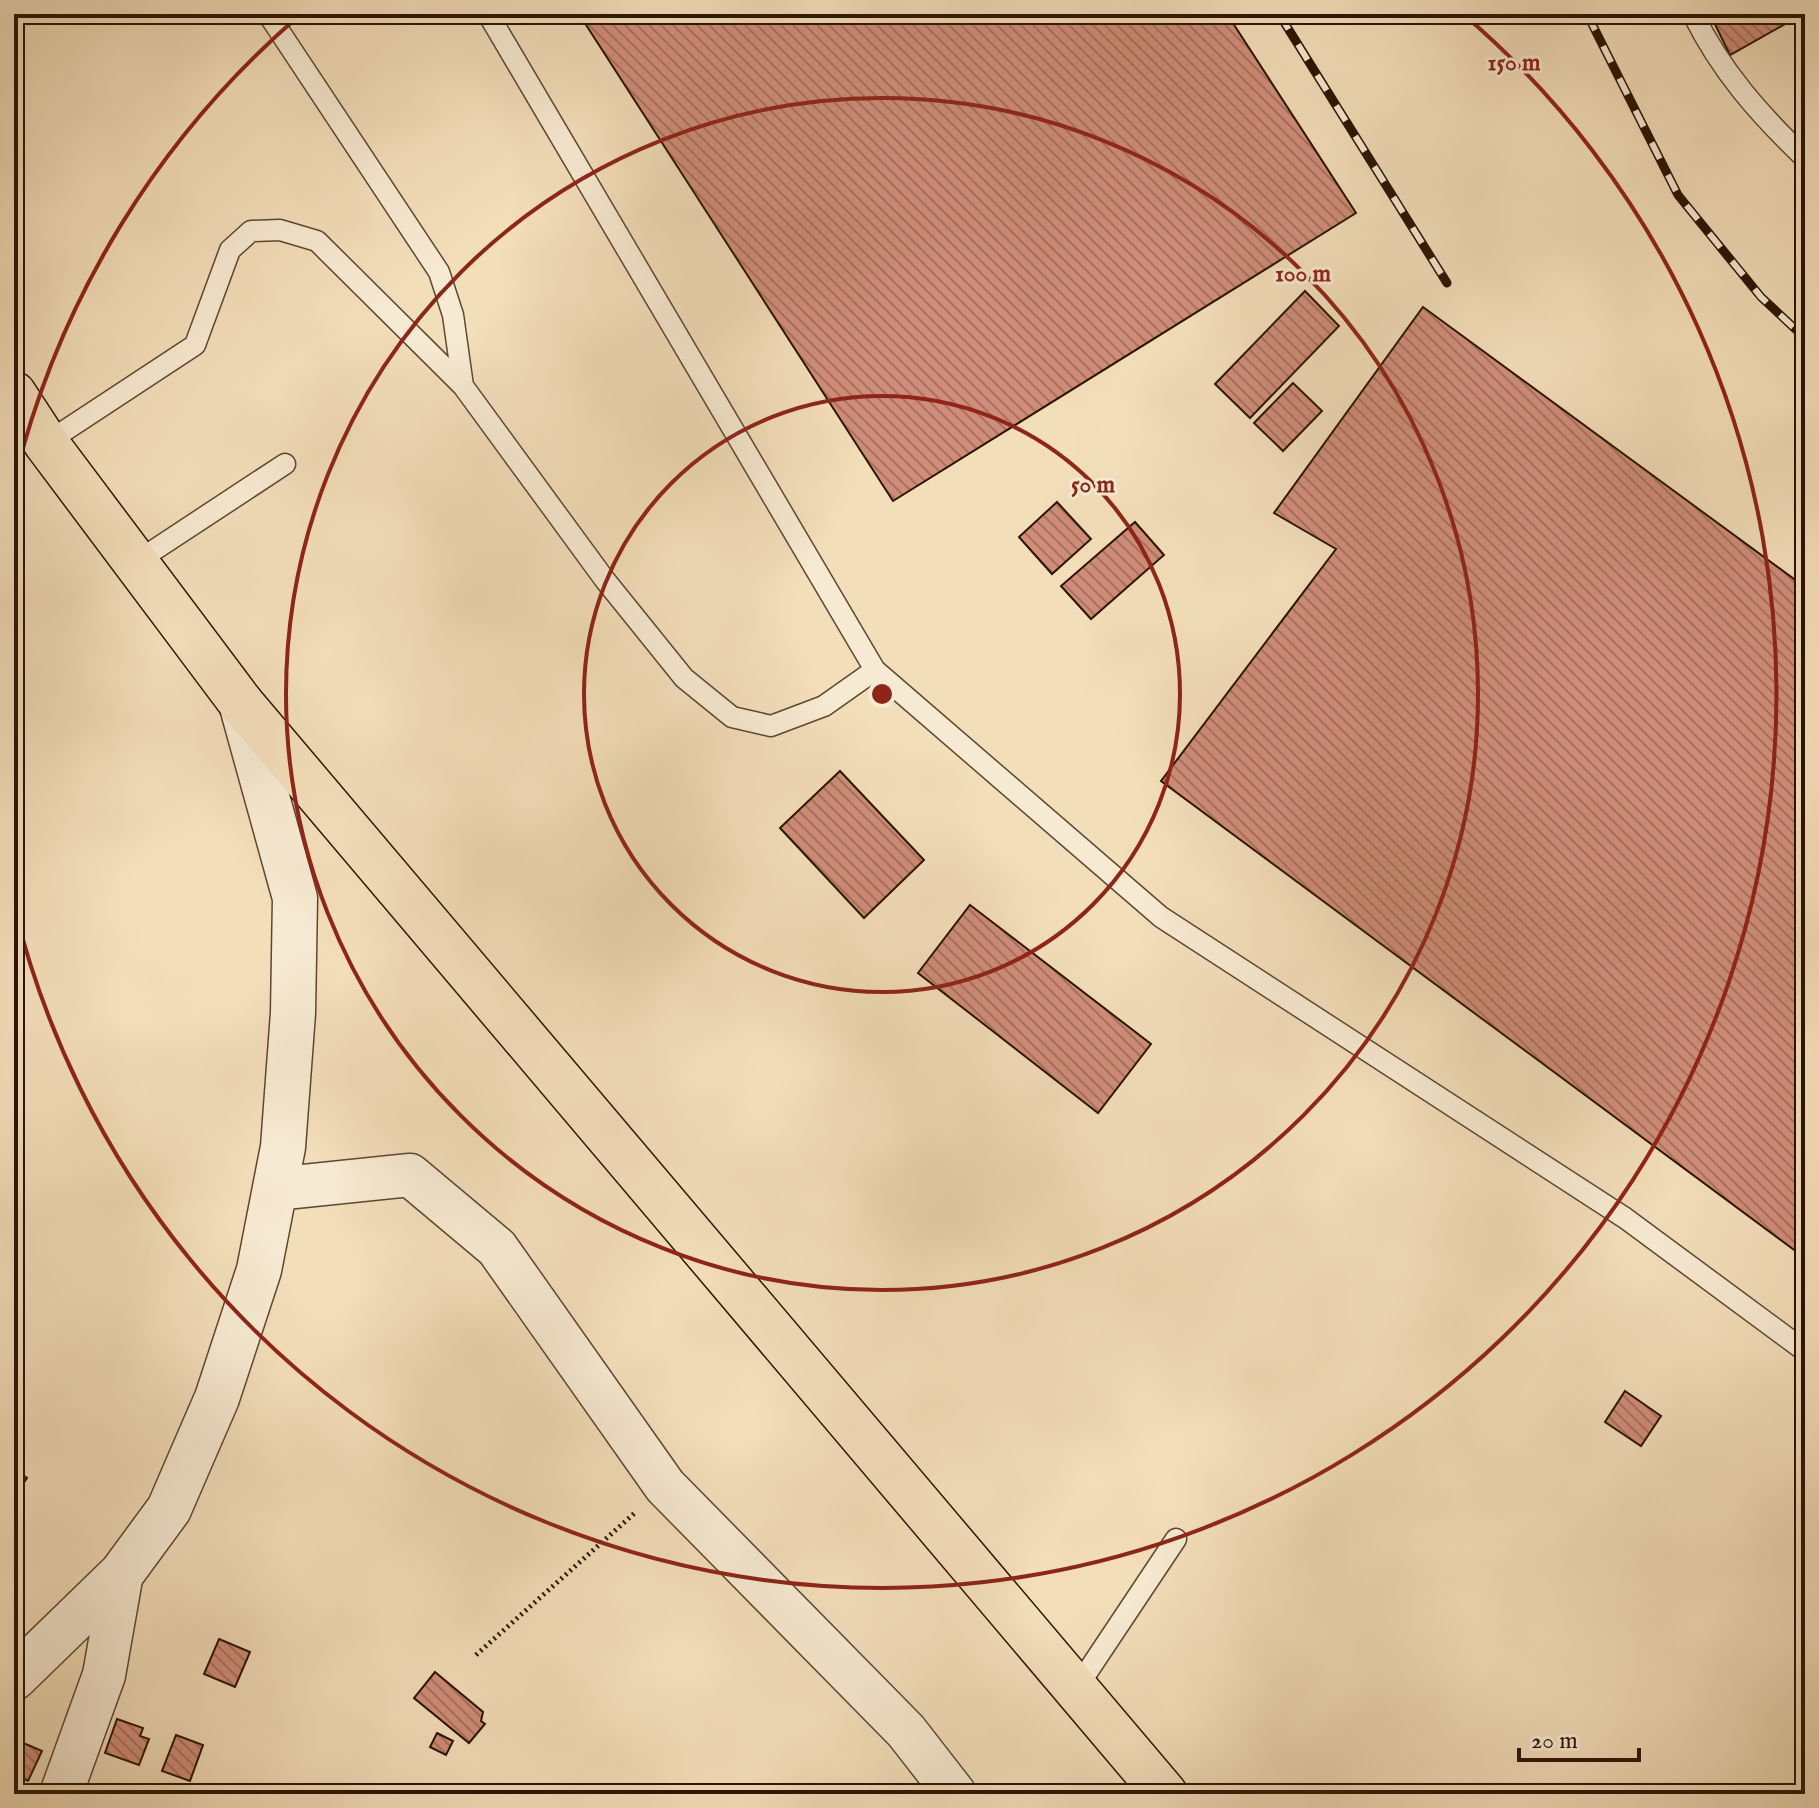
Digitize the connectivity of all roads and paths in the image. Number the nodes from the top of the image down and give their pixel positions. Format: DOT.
graph roads {
  1 [pos="268,14"];
  2 [pos="488,14"];
  3 [pos="1693,14"];
  4 [pos="1805,158"];
  5 [pos="463,386"];
  6 [pos="14,394"];
  7 [pos="46,443"];
  8 [pos="285,464"];
  9 [pos="136,562"];
  10 [pos="875,670"];
  11 [pos="241,703"];
  12 [pos="275,1189"];
  13 [pos="1805,1351"];
  14 [pos="665,1486"];
  15 [pos="1176,1539"];
  16 [pos="122,1573"];
  17 [pos="476,1655"];
  18 [pos="14,1678"];
  19 [pos="1076,1689"];
  20 [pos="61,1794"];
  21 [pos="955,1794"];
  22 [pos="1165,1794"];
  1 -- 5 [label="lane"];
  2 -- 10 [label="lane"];
  3 -- 4 [label="lane"];
  5 -- 7 [label="lane"];
  5 -- 10 [label="lane"];
  6 -- 7 [label="highway"];
  7 -- 9 [label="highway"];
  8 -- 9 [label="lane"];
  9 -- 11 [label="highway"];
  10 -- 13 [label="lane"];
  11 -- 12 [label="street"];
  11 -- 19 [label="highway"];
  12 -- 14 [label="street"];
  12 -- 16 [label="street"];
  14 -- 17 [label="path"];
  14 -- 21 [label="street"];
  15 -- 19 [label="lane"];
  16 -- 18 [label="street"];
  16 -- 20 [label="street"];
  19 -- 22 [label="highway"];
}
